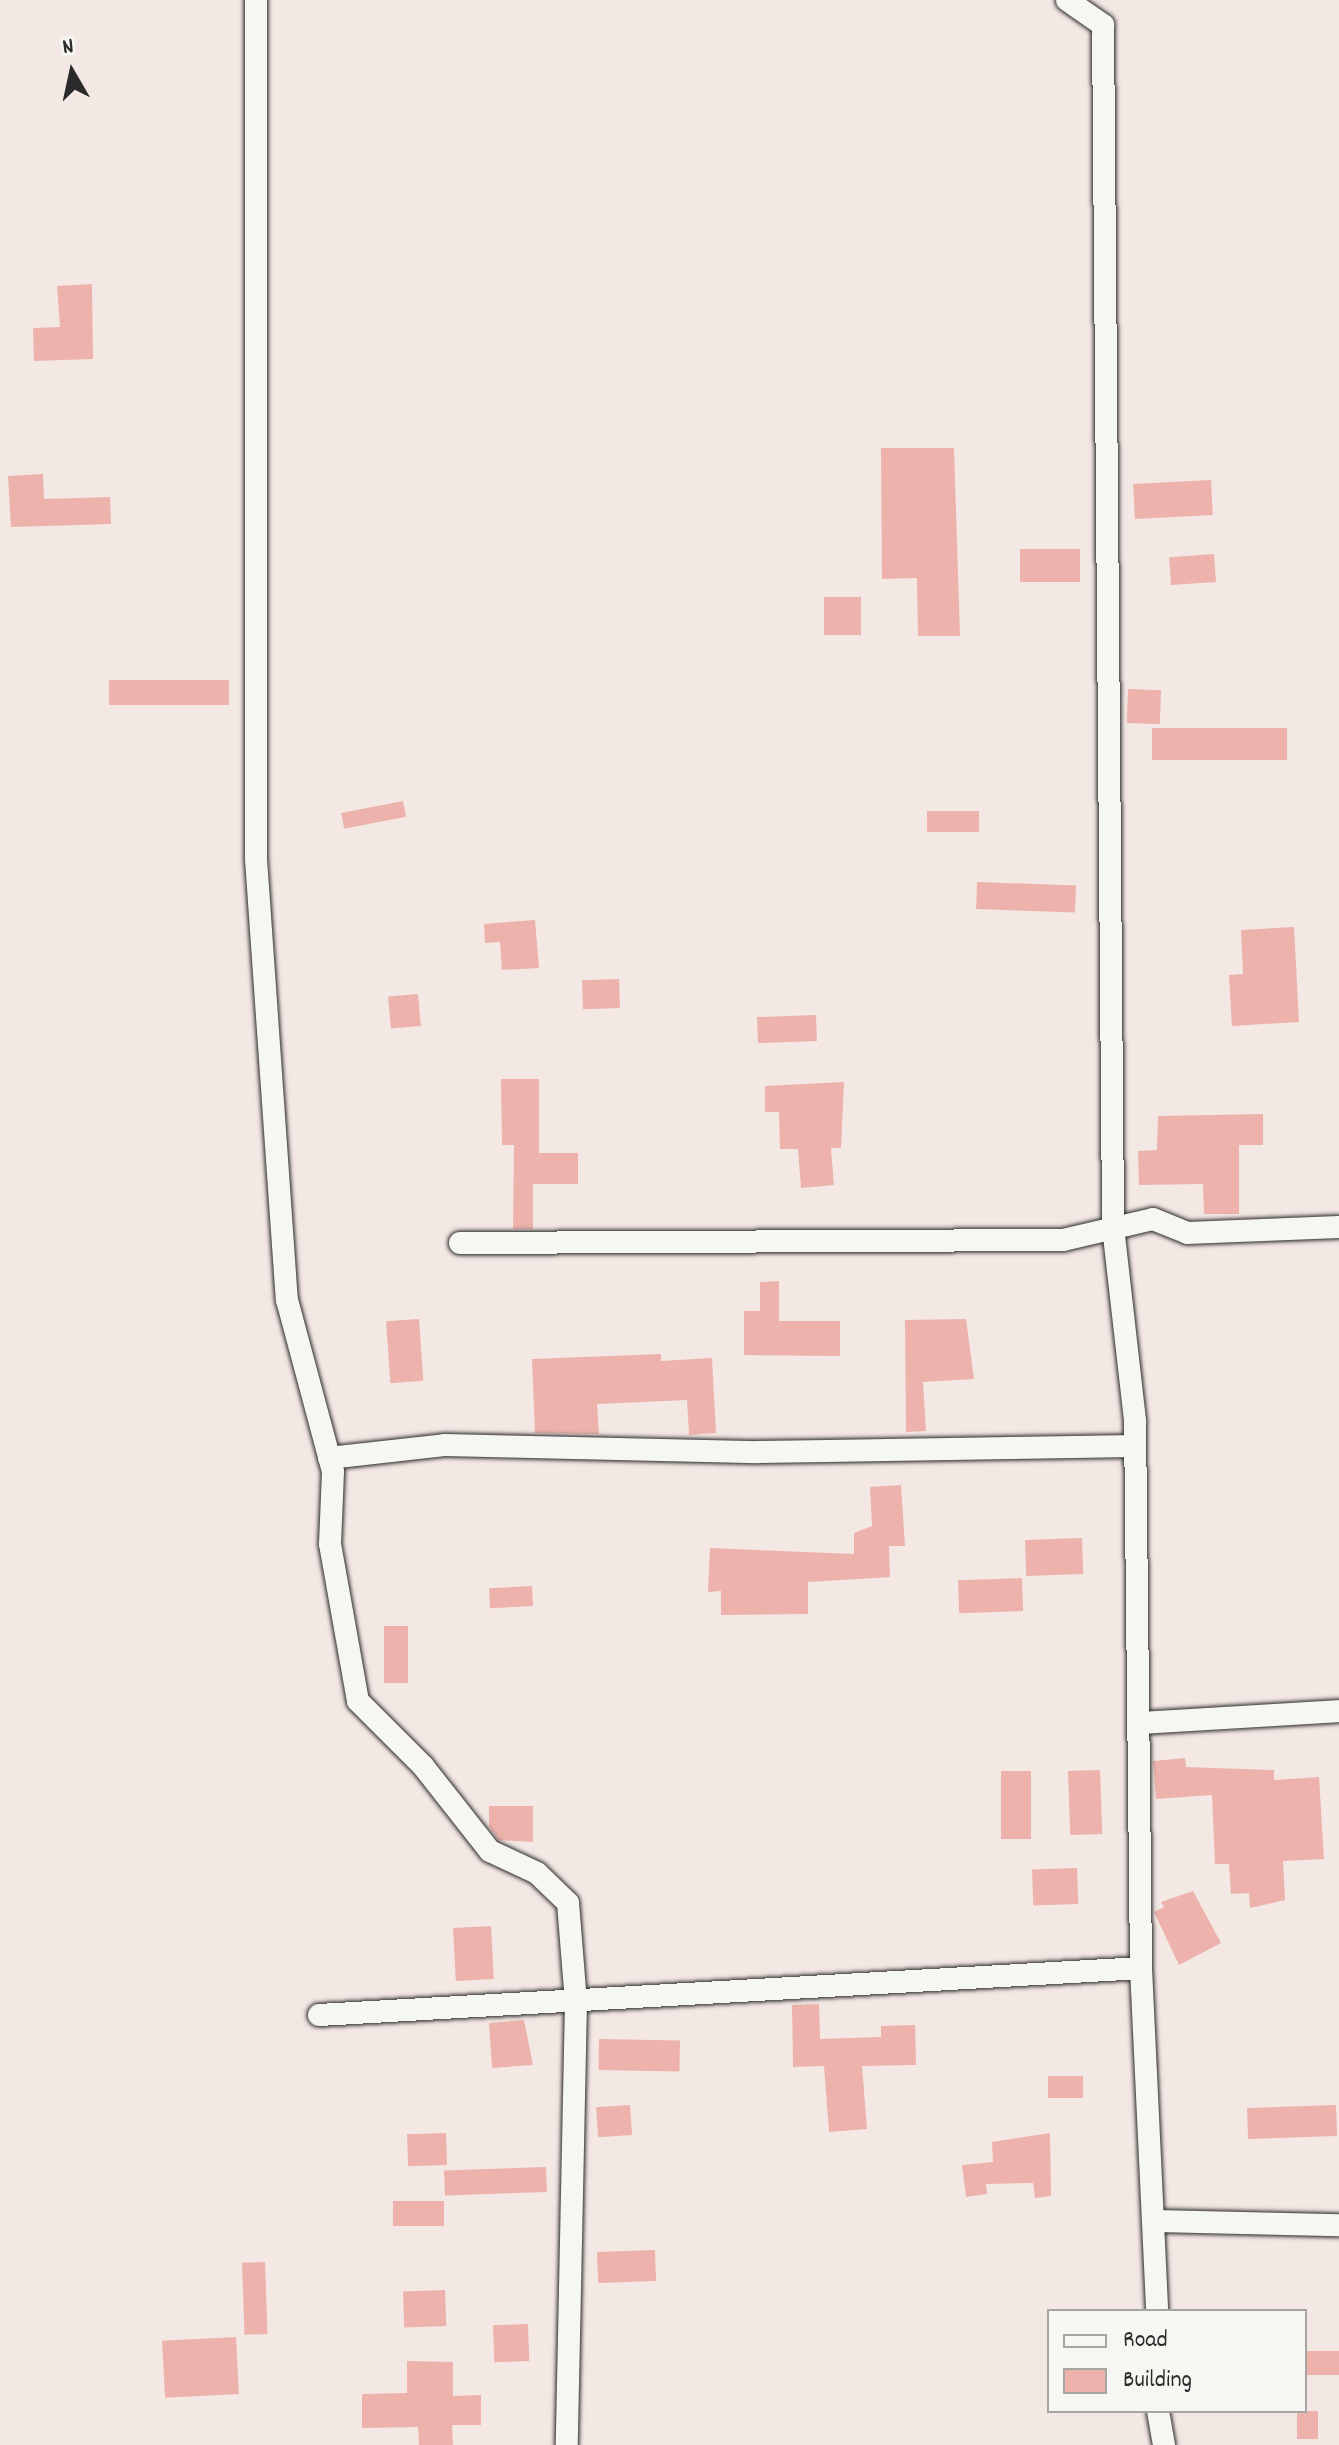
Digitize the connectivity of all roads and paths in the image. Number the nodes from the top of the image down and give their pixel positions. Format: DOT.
graph roads {
  1 [pos="256,0"];
  2 [pos="1067,0"];
  3 [pos="1113,1227"];
  4 [pos="1339,1227"];
  5 [pos="460,1243"];
  6 [pos="1135,1446"];
  7 [pos="329,1458"];
  8 [pos="1339,1711"];
  9 [pos="1139,1723"];
  10 [pos="1141,1968"];
  11 [pos="576,2002"];
  12 [pos="319,2015"];
  13 [pos="1156,2221"];
  14 [pos="1339,2225"];
  15 [pos="1157,2309"];
  16 [pos="1158,2413"];
  17 [pos="567,2445"];
  18 [pos="1164,2445"];
  1 -- 7 [label="street"];
  2 -- 3 [label="street"];
  3 -- 4 [label="street"];
  3 -- 5 [label="street"];
  3 -- 6 [label="street"];
  6 -- 7 [label="street"];
  6 -- 9 [label="street"];
  7 -- 11 [label="street"];
  8 -- 9 [label="street"];
  9 -- 10 [label="street"];
  10 -- 11 [label="street"];
  10 -- 13 [label="street"];
  11 -- 12 [label="street"];
  11 -- 17 [label="street"];
  13 -- 14 [label="street"];
  13 -- 15 [label="street"];
  16 -- 18 [label="street"];
}
